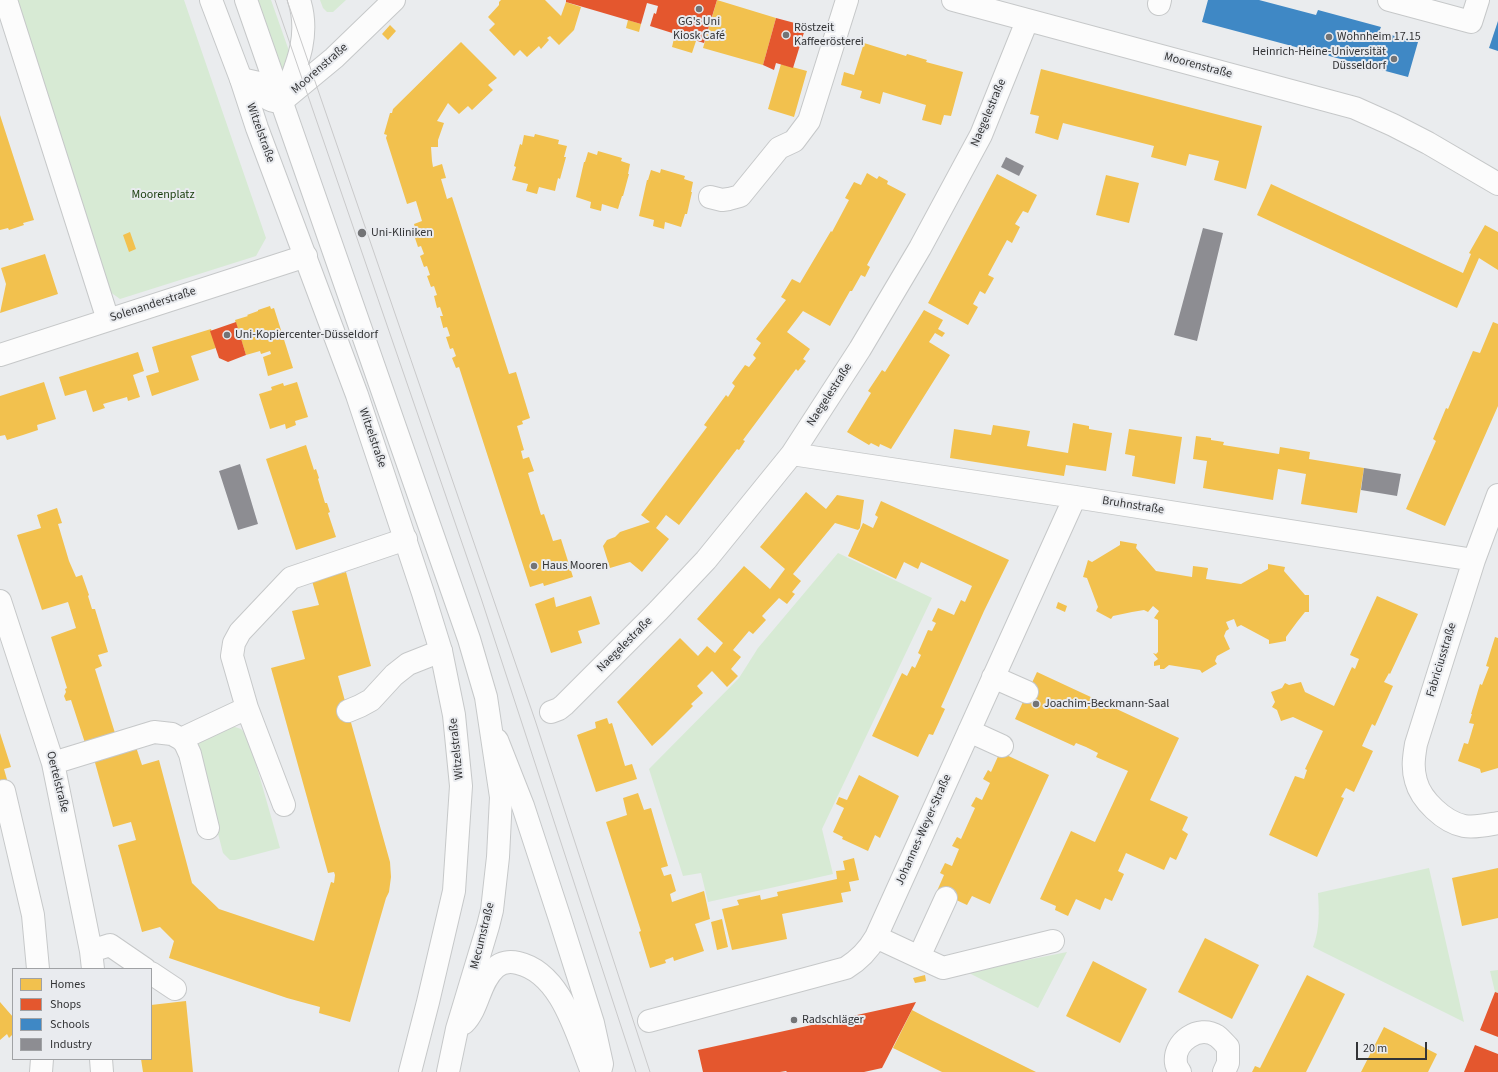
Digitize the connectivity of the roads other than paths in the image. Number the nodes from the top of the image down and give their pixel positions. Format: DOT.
graph roads {
  1 [pos="6,0"];
  2 [pos="211,0"];
  3 [pos="246,0"];
  4 [pos="299,0"];
  5 [pos="394,0"];
  6 [pos="847,0"];
  7 [pos="953,0"];
  8 [pos="1389,0"];
  9 [pos="1478,0"];
  10 [pos="1027,21"];
  11 [pos="241,79"];
  12 [pos="282,101"];
  13 [pos="1498,184"];
  14 [pos="710,197"];
  15 [pos="306,256"];
  16 [pos="108,320"];
  17 [pos="0,354"];
  18 [pos="792,454"];
  19 [pos="1498,495"];
  20 [pos="1075,497"];
  21 [pos="406,539"];
  22 [pos="1474,560"];
  23 [pos="0,600"];
  24 [pos="441,651"];
  25 [pos="993,677"];
  26 [pos="1027,692"];
  27 [pos="247,708"];
  28 [pos="348,711"];
  29 [pos="551,712"];
  30 [pos="491,726"];
  31 [pos="969,731"];
  32 [pos="181,739"];
  33 [pos="1002,746"];
  34 [pos="53,763"];
  35 [pos="4,791"];
  36 [pos="284,805"];
  37 [pos="1498,823"];
  38 [pos="208,828"];
  39 [pos="946,898"];
  40 [pos="876,938"];
  41 [pos="1053,941"];
  42 [pos="919,957"];
  43 [pos="92,960"];
  44 [pos="38,968"];
  45 [pos="144,968"];
  46 [pos="152,974"];
  47 [pos="175,989"];
  48 [pos="649,1021"];
  49 [pos="457,1029"];
  50 [pos="42,1060"];
  51 [pos="101,1060"];
  52 [pos="41,1072"];
  53 [pos="102,1072"];
  54 [pos="410,1072"];
  55 [pos="448,1072"];
  56 [pos="592,1072"];
  57 [pos="600,1072"];
  58 [pos="1180,1072"];
  59 [pos="1224,1072"];
  1 -- 16 [label="street"];
  2 -- 11 [label="street, Witzelstraße"];
  3 -- 12 [label="street"];
  4 -- 12 [label="street"];
  5 -- 12 [label="street, Moorenstraße"];
  6 -- 14 [label="street"];
  7 -- 10 [label="street, Moorenstraße"];
  8 -- 9 [label="street"];
  10 -- 13 [label="street, Moorenstraße"];
  10 -- 18 [label="street, Naegelestraße"];
  11 -- 12 [label="street, Moorenstraße"];
  11 -- 15 [label="street, Witzelstraße"];
  12 -- 30 [label="street"];
  15 -- 16 [label="street, Solenanderstraße"];
  15 -- 21 [label="street, Witzelstraße"];
  16 -- 17 [label="street, Solenanderstraße"];
  18 -- 20 [label="street, Bruhnstraße"];
  18 -- 29 [label="street, Naegelestraße"];
  19 -- 22 [label="street, Fabriciusstraße"];
  20 -- 22 [label="street, Bruhnstraße"];
  20 -- 25 [label="street, Johannes-Weyer-Straße"];
  21 -- 24 [label="street, Witzelstraße"];
  21 -- 27 [label="street"];
  22 -- 37 [label="street, Fabriciusstraße"];
  23 -- 34 [label="street, Oertelstraße"];
  24 -- 28 [label="street"];
  24 -- 54 [label="street, Witzelstraße"];
  25 -- 26 [label="street"];
  25 -- 31 [label="street, Johannes-Weyer-Straße"];
  27 -- 32 [label="street"];
  27 -- 36 [label="street"];
  30 -- 49 [label="street, Mecumstraße"];
  30 -- 57 [label="street"];
  31 -- 33 [label="street"];
  31 -- 40 [label="street, Johannes-Weyer-Straße"];
  32 -- 34 [label="street"];
  32 -- 38 [label="street"];
  34 -- 43 [label="street, Oertelstraße"];
  35 -- 44 [label="street"];
  39 -- 42 [label="street"];
  40 -- 42 [label="street"];
  40 -- 48 [label="street, Johannes-Weyer-Straße"];
  41 -- 42 [label="street"];
  43 -- 45 [label="street"];
  46 -- 47 [label="street"];
  49 -- 55 [label="street, Mecumstraße"];
  49 -- 56 [label="street"];
  50 -- 52 [label="street"];
  51 -- 53 [label="street"];
  58 -- 59 [label="street"];
}
